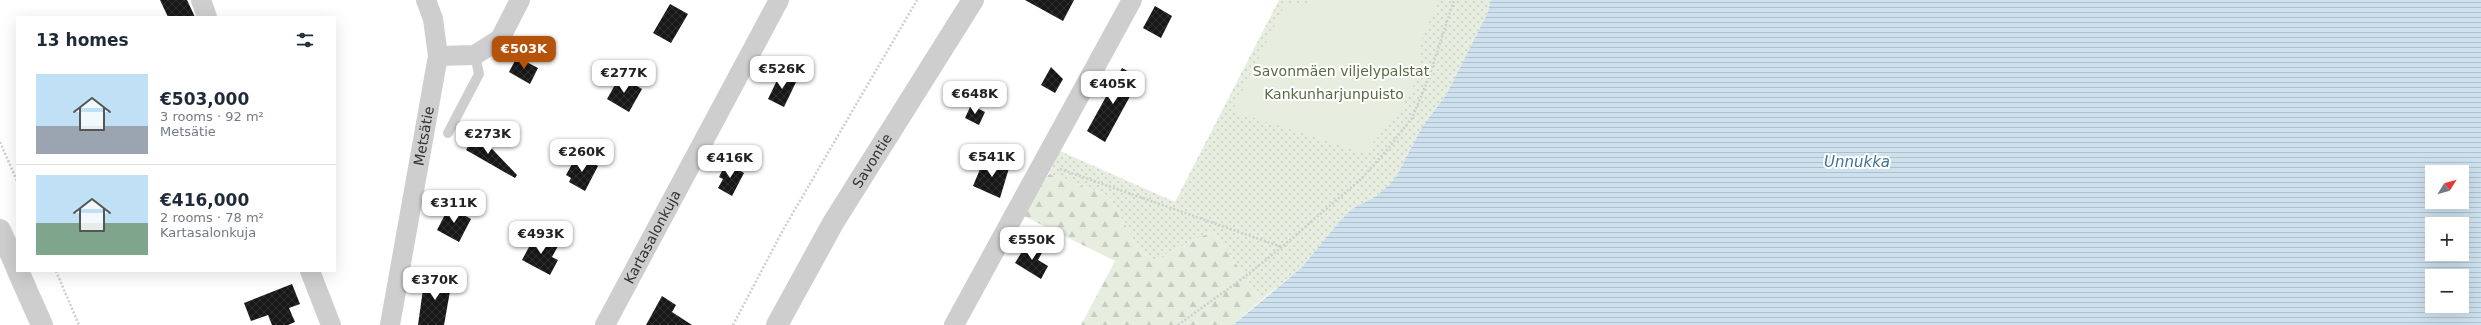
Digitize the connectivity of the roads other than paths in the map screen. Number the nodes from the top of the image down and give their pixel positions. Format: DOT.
graph roads {
  1 [pos="200,0"];
  2 [pos="426,0"];
  3 [pos="520,0"];
  4 [pos="779,0"];
  5 [pos="972,0"];
  6 [pos="1132,0"];
  7 [pos="207,16"];
  8 [pos="475,55"];
  9 [pos="438,56"];
  10 [pos="448,133"];
  11 [pos="0,230"];
  12 [pos="16,266"];
  13 [pos="19,272"];
  14 [pos="310,272"];
  15 [pos="42,325"];
  16 [pos="332,325"];
  17 [pos="390,325"];
  18 [pos="605,325"];
  19 [pos="777,325"];
  20 [pos="954,325"];
  1 -- 7 [label="street"];
  2 -- 9 [label="street, Metsätie"];
  3 -- 8 [label="street"];
  4 -- 18 [label="street, Kartasalonkuja"];
  5 -- 19 [label="street, Savontie"];
  6 -- 20 [label="street"];
  8 -- 9 [label="street"];
  8 -- 10 [label="lane"];
  9 -- 17 [label="street, Metsätie"];
  11 -- 12 [label="street"];
  13 -- 15 [label="street"];
  14 -- 16 [label="street"];
}
